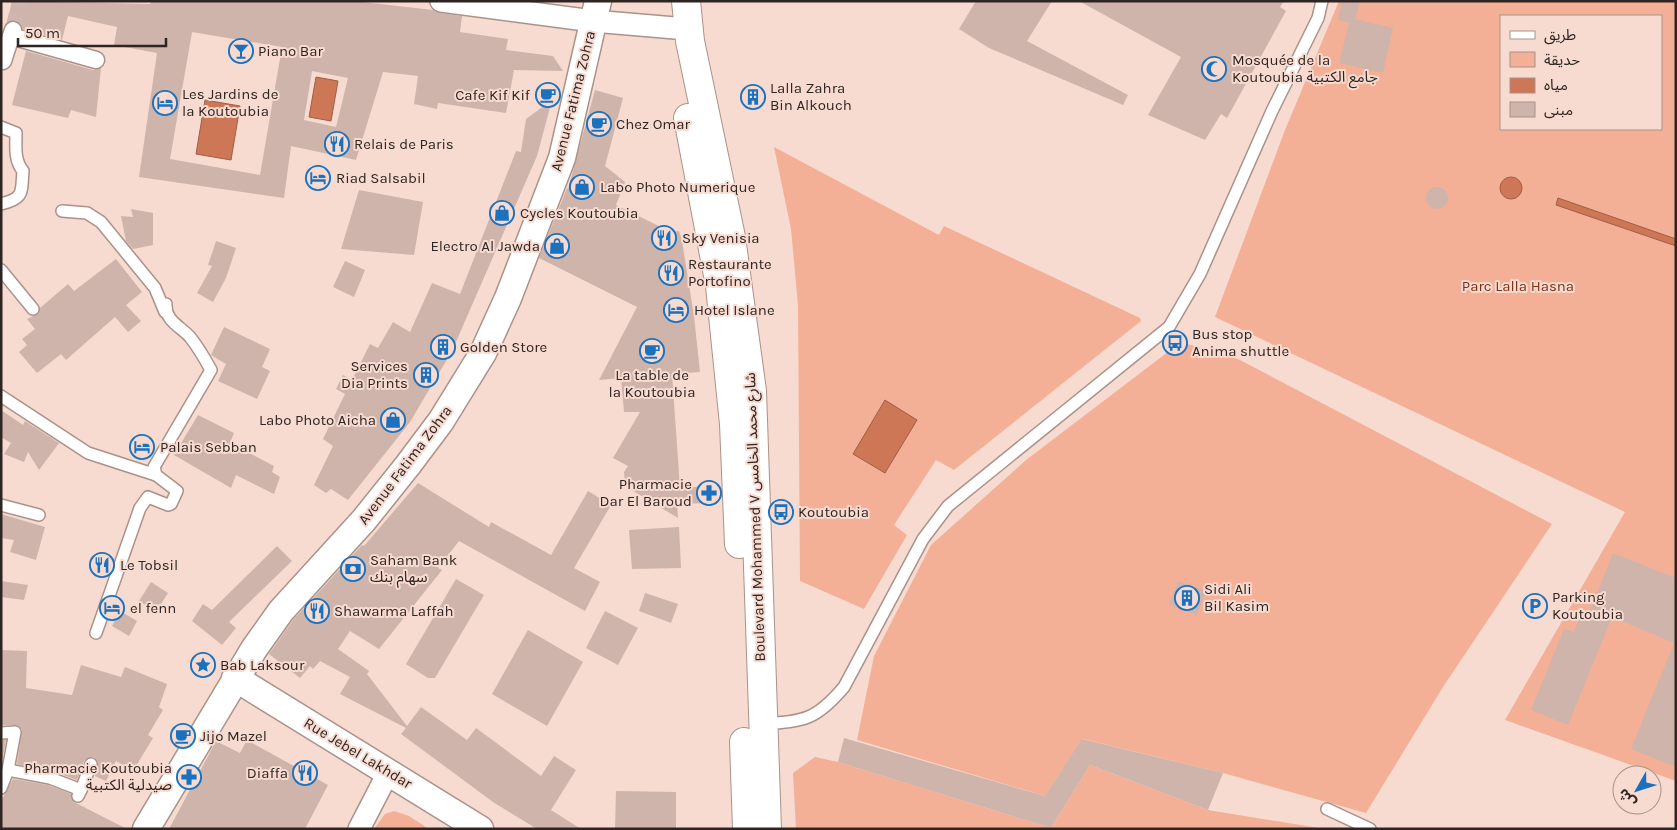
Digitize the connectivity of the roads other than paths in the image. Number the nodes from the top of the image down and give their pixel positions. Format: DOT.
graph roads {
  1 [pos="440,1"];
  2 [pos="668,1"];
  3 [pos="686,1"];
  4 [pos="1322,1"];
  5 [pos="595,11"];
  6 [pos="675,28"];
  7 [pos="1,60"];
  8 [pos="96,60"];
  9 [pos="1,128"];
  10 [pos="1,204"];
  11 [pos="62,211"];
  12 [pos="1,270"];
  13 [pos="33,308"];
  14 [pos="1,396"];
  15 [pos="156,475"];
  16 [pos="1,505"];
  17 [pos="39,515"];
  18 [pos="96,634"];
  19 [pos="235,678"];
  20 [pos="762,724"];
  21 [pos="1,733"];
  22 [pos="91,764"];
  23 [pos="8,770"];
  24 [pos="389,771"];
  25 [pos="1,788"];
  26 [pos="1327,809"];
  27 [pos="146,829"];
  28 [pos="359,829"];
  29 [pos="480,829"];
  30 [pos="747,829"];
  31 [pos="767,829"];
  32 [pos="1370,829"];
  1 -- 5 [label="street"];
  2 -- 6 [label="main road, Boulevard Mohammed V شارع محمد الخامس"];
  3 -- 20 [label="main road, Boulevard Mohammed V شارع محمد الخامس"];
  4 -- 20 [label="lane"];
  5 -- 6 [label="street"];
  5 -- 19 [label="street, Avenue Fatima Zohra"];
  6 -- 30 [label="main road, Boulevard Mohammed V شارع محمد الخامس"];
  7 -- 8 [label="street"];
  9 -- 10 [label="lane"];
  11 -- 15 [label="lane"];
  12 -- 13 [label="lane"];
  14 -- 15 [label="lane"];
  15 -- 18 [label="lane"];
  16 -- 17 [label="lane"];
  19 -- 24 [label="street, Rue Jebel Lakhdar"];
  19 -- 27 [label="street, Avenue Fatima Zohra"];
  20 -- 31 [label="main road, Boulevard Mohammed V شارع محمد الخامس"];
  21 -- 23 [label="lane"];
  22 -- 23 [label="lane"];
  23 -- 25 [label="lane"];
  24 -- 28 [label="street"];
  24 -- 29 [label="street, Rue Jebel Lakhdar"];
  26 -- 32 [label="lane"];
}
